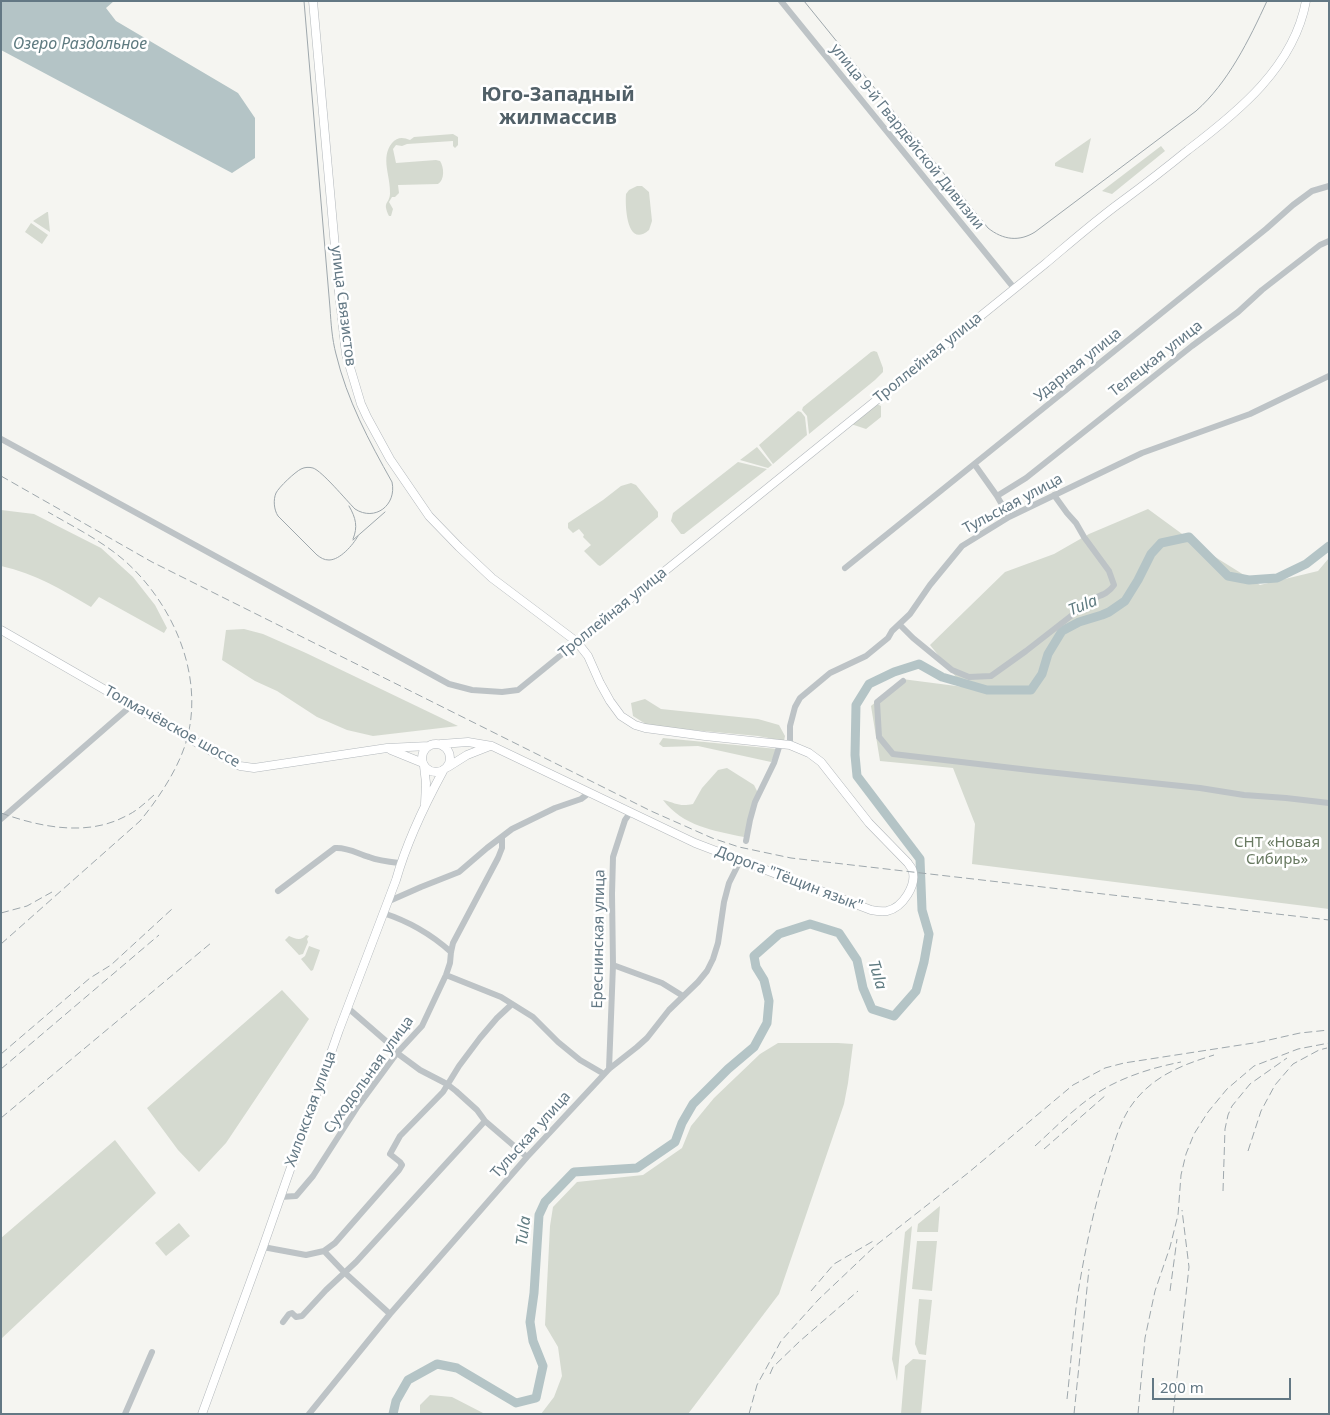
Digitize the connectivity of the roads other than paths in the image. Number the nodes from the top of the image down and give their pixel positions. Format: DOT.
graph roads {
  1 [pos="313,1"];
  2 [pos="781,1"];
  3 [pos="1306,1"];
  4 [pos="1329,186"];
  5 [pos="1329,241"];
  6 [pos="1014,288"];
  7 [pos="1329,376"];
  8 [pos="1,439"];
  9 [pos="975,465"];
  10 [pos="1054,495"];
  11 [pos="997,496"];
  12 [pos="1009,517"];
  13 [pos="845,568"];
  14 [pos="900,625"];
  15 [pos="1,630"];
  16 [pos="576,642"];
  17 [pos="903,681"];
  18 [pos="132,705"];
  19 [pos="441,744"];
  20 [pos="780,744"];
  21 [pos="790,745"];
  22 [pos="429,746"];
  23 [pos="492,746"];
  24 [pos="387,748"];
  25 [pos="424,765"];
  26 [pos="445,769"];
  27 [pos="589,793"];
  28 [pos="1329,803"];
  29 [pos="425,806"];
  30 [pos="630,813"];
  31 [pos="1,819"];
  32 [pos="502,838"];
  33 [pos="746,840"];
  34 [pos="740,861"];
  35 [pos="400,863"];
  36 [pos="278,892"];
  37 [pos="387,902"];
  38 [pos="383,913"];
  39 [pos="451,952"];
  40 [pos="613,965"];
  41 [pos="446,975"];
  42 [pos="683,996"];
  43 [pos="512,1004"];
  44 [pos="348,1008"];
  45 [pos="397,1052"];
  46 [pos="606,1072"];
  47 [pos="447,1084"];
  48 [pos="485,1121"];
  49 [pos="527,1157"];
  50 [pos="280,1197"];
  51 [pos="263,1247"];
  52 [pos="324,1251"];
  53 [pos="344,1272"];
  54 [pos="390,1314"];
  55 [pos="283,1322"];
  56 [pos="152,1352"];
  57 [pos="125,1414"];
  58 [pos="202,1414"];
  59 [pos="309,1414"];
  1 -- 16 [label="main road, улица Связистов"];
  2 -- 6 [label="street, улица 9-й Гвардейской Дивизии"];
  3 -- 6 [label="main road, Троллейная улица"];
  4 -- 9 [label="street, Ударная улица"];
  5 -- 11 [label="street, Телецкая улица"];
  6 -- 16 [label="main road, Троллейная улица"];
  7 -- 10 [label="street, Тульская улица"];
  8 -- 16 [label="street, Троллейная улица"];
  9 -- 11 [label="street"];
  9 -- 13 [label="street, Ударная улица"];
  10 -- 12 [label="street, Тульская улица"];
  10 -- 14 [label="street"];
  11 -- 12 [label="street"];
  12 -- 14 [label="street, Тульская улица"];
  14 -- 21 [label="street, Тульская улица"];
  15 -- 18 [label="main road, Толмачёвское шоссе"];
  16 -- 20 [label="main road, Дорога \"Тёщин язык\""];
  17 -- 28 [label="street"];
  18 -- 24 [label="main road, Толмачёвское шоссе"];
  18 -- 31 [label="street"];
  19 -- 22 [label="main road"];
  19 -- 23 [label="main road, Дорога \"Тёщин язык\""];
  19 -- 26 [label="main road"];
  20 -- 21 [label="main road, Дорога \"Тёщин язык\""];
  20 -- 33 [label="street"];
  21 -- 34 [label="main road, Дорога \"Тёщин язык\""];
  22 -- 24 [label="main road, Толмачёвское шоссе"];
  22 -- 25 [label="main road"];
  23 -- 26 [label="main road"];
  23 -- 27 [label="main road, Дорога \"Тёщин язык\""];
  24 -- 25 [label="main road"];
  25 -- 26 [label="main road"];
  25 -- 29 [label="main road"];
  26 -- 29 [label="main road, Хилокская улица"];
  27 -- 30 [label="main road, Дорога \"Тёщин язык\""];
  27 -- 32 [label="street"];
  29 -- 35 [label="main road, Хилокская улица"];
  30 -- 34 [label="main road, Дорога \"Тёщин язык\""];
  30 -- 40 [label="street, Ереснинская улица"];
  32 -- 37 [label="street"];
  32 -- 39 [label="street, Суходольная улица"];
  34 -- 42 [label="street, Тульская улица"];
  35 -- 36 [label="street"];
  35 -- 37 [label="main road, Хилокская улица"];
  37 -- 38 [label="main road, Хилокская улица"];
  38 -- 39 [label="street"];
  38 -- 44 [label="main road, Хилокская улица"];
  39 -- 41 [label="street, Суходольная улица"];
  40 -- 42 [label="street"];
  40 -- 46 [label="street, Ереснинская улица"];
  41 -- 43 [label="street"];
  41 -- 45 [label="street, Суходольная улица"];
  42 -- 46 [label="street, Тульская улица"];
  43 -- 46 [label="street"];
  43 -- 47 [label="street"];
  44 -- 45 [label="street"];
  44 -- 50 [label="main road, Хилокская улица"];
  45 -- 47 [label="street"];
  45 -- 50 [label="street, Суходольная улица"];
  46 -- 49 [label="street, Тульская улица"];
  47 -- 48 [label="street"];
  47 -- 52 [label="street"];
  48 -- 49 [label="street"];
  48 -- 53 [label="street"];
  49 -- 54 [label="street, Тульская улица"];
  50 -- 51 [label="main road, Хилокская улица"];
  51 -- 52 [label="street"];
  51 -- 58 [label="main road, Хилокская улица"];
  52 -- 53 [label="street"];
  53 -- 54 [label="street"];
  53 -- 55 [label="street"];
  54 -- 59 [label="street, Тульская улица"];
  56 -- 57 [label="street"];
}
